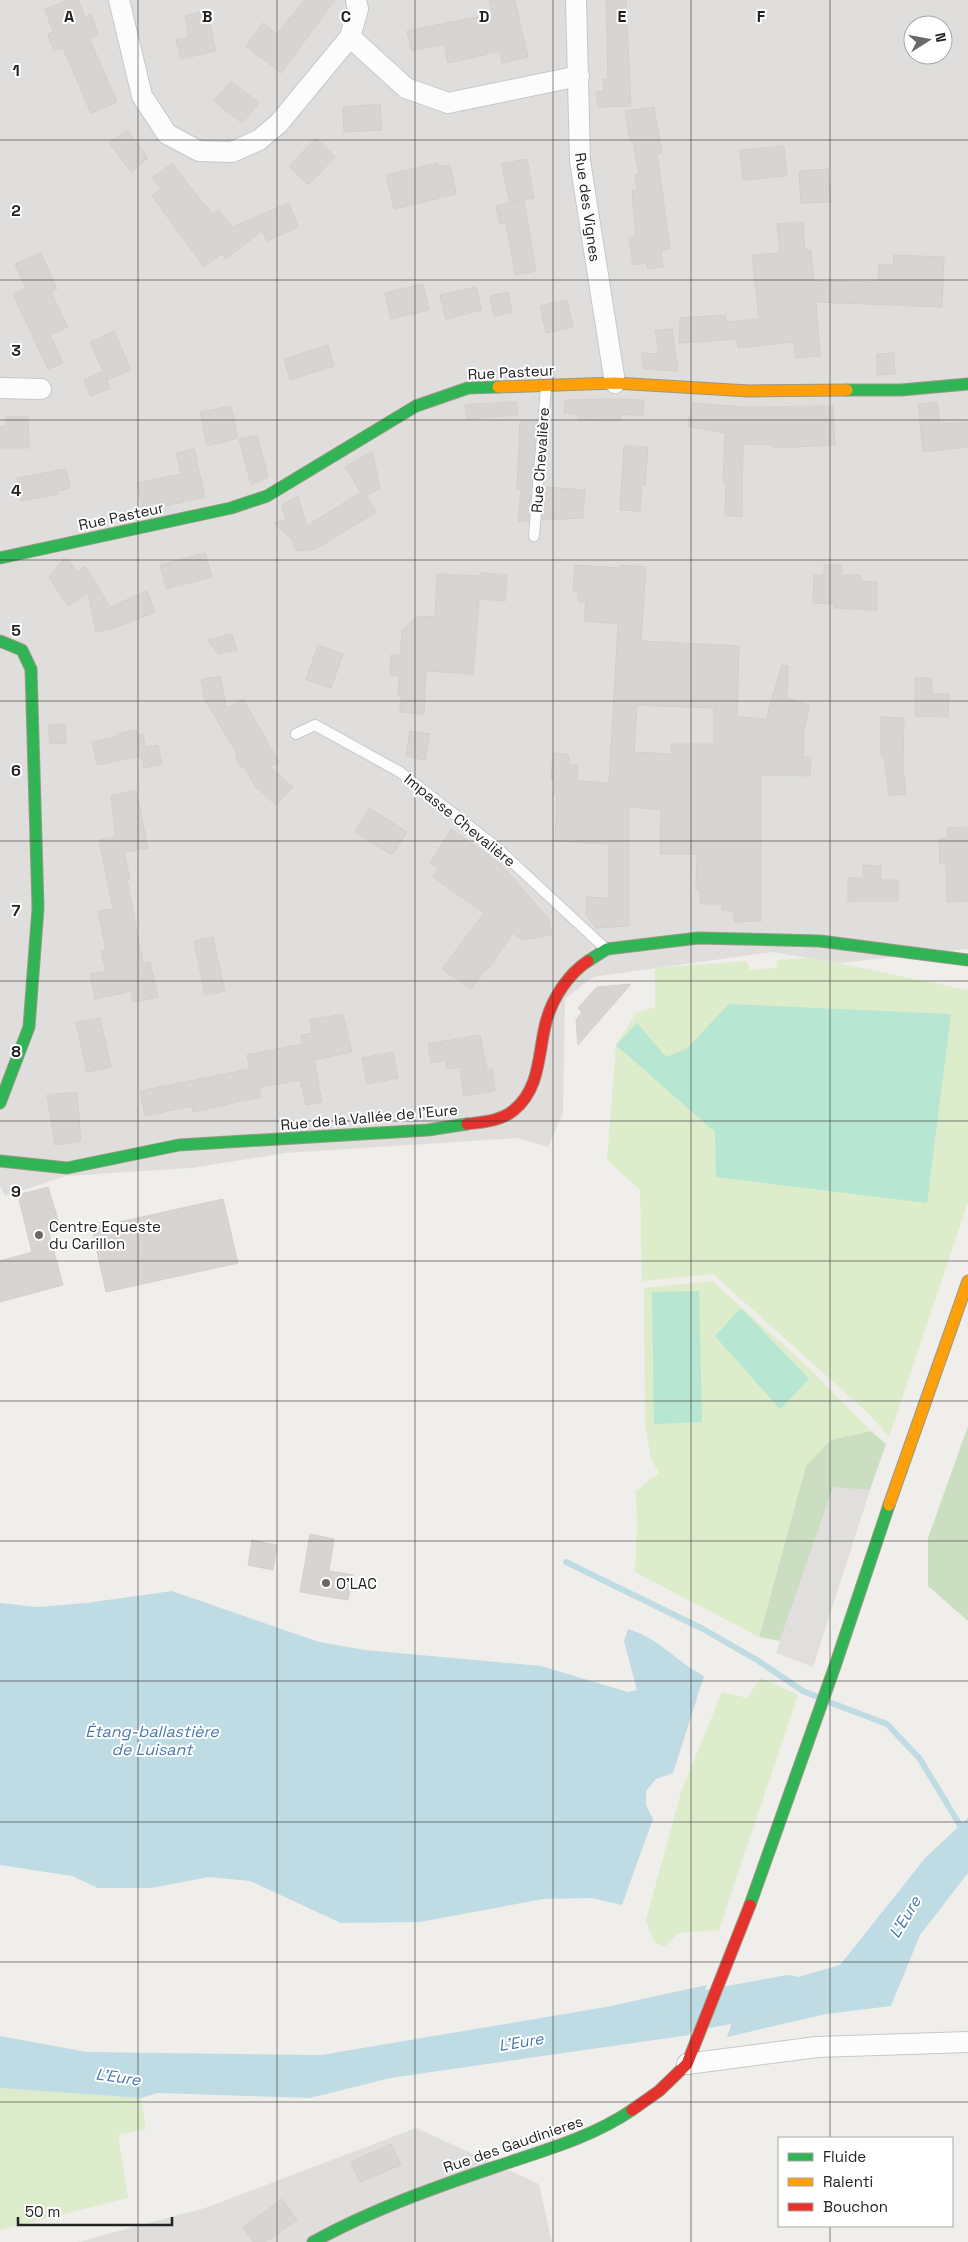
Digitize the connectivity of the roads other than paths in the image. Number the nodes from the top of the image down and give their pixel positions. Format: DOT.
graph roads {
  1 [pos="119,0"];
  2 [pos="356,0"];
  3 [pos="576,0"];
  4 [pos="350,37"];
  5 [pos="579,76"];
  6 [pos="615,383"];
  7 [pos="968,384"];
  8 [pos="546,385"];
  9 [pos="0,388"];
  10 [pos="41,389"];
  11 [pos="534,536"];
  12 [pos="0,558"];
  13 [pos="0,641"];
  14 [pos="296,734"];
  15 [pos="607,949"];
  16 [pos="968,960"];
  17 [pos="0,1104"];
  18 [pos="0,1161"];
  19 [pos="968,1281"];
  20 [pos="968,2042"];
  21 [pos="686,2064"];
  22 [pos="313,2242"];
  1 -- 4 [label="street"];
  2 -- 4 [label="street"];
  3 -- 5 [label="street, Rue des Vignes"];
  4 -- 5 [label="street"];
  5 -- 6 [label="street, Rue des Vignes"];
  6 -- 7 [label="street, Rue Pasteur"];
  6 -- 8 [label="street, Rue Pasteur"];
  8 -- 11 [label="lane, Rue Chevalière"];
  8 -- 12 [label="street, Rue Pasteur"];
  9 -- 10 [label="street"];
  13 -- 17 [label="street"];
  14 -- 15 [label="lane, Impasse Chevalière"];
  15 -- 16 [label="street, Rue de la Vallée de l'Eure"];
  15 -- 18 [label="street, Rue de la Vallée de l'Eure"];
  19 -- 21 [label="street, Rue des Gaudinieres"];
  20 -- 21 [label="street"];
  21 -- 22 [label="street, Rue des Gaudinieres"];
}
